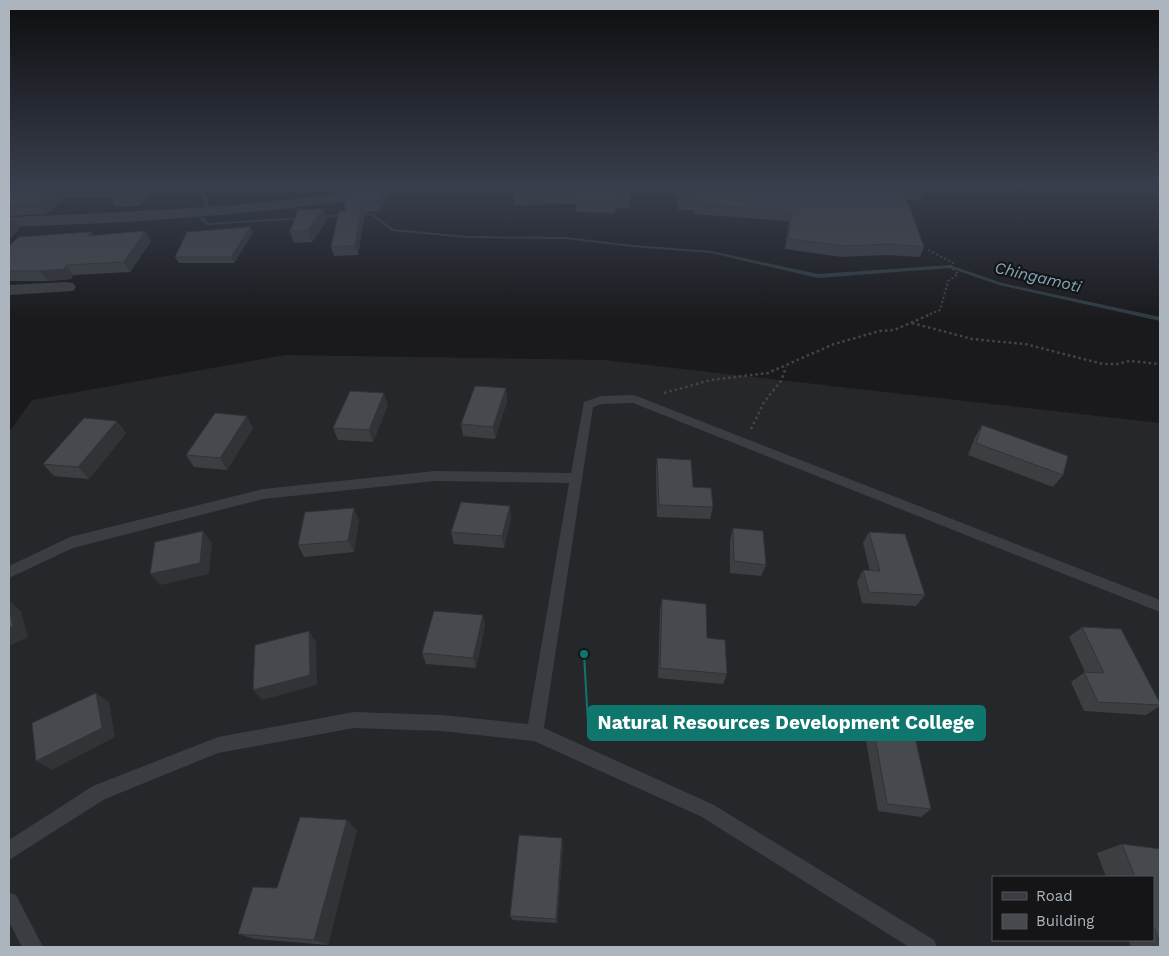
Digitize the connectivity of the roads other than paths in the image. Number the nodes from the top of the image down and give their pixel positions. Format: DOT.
graph roads {
  1 [pos="28,232"];
  2 [pos="21,239"];
  3 [pos="67,287"];
  4 [pos="9,290"];
  5 [pos="576,478"];
  6 [pos="9,572"];
  7 [pos="1160,606"];
  8 [pos="534,733"];
  9 [pos="9,851"];
  10 [pos="9,902"];
  11 [pos="33,947"];
  12 [pos="927,947"];
  1 -- 2 [label="street"];
  3 -- 4 [label="street"];
  5 -- 6 [label="lane"];
  5 -- 7 [label="lane"];
  5 -- 8 [label="lane"];
  8 -- 9 [label="lane"];
  8 -- 12 [label="lane"];
  10 -- 11 [label="lane"];
}
